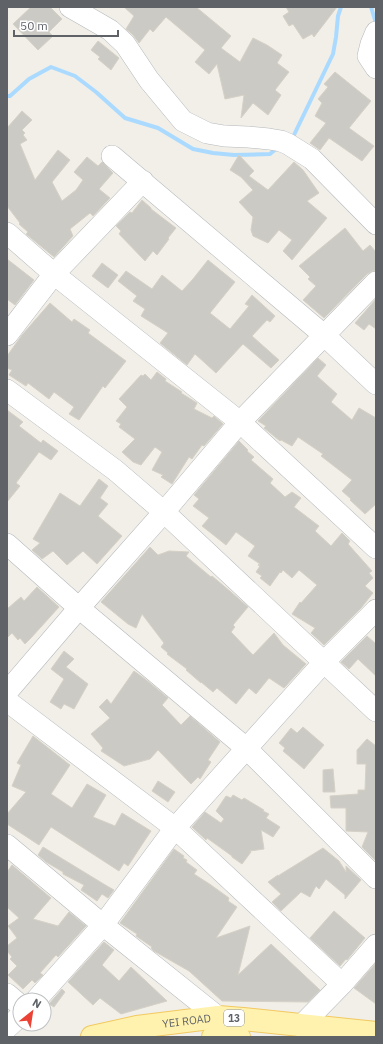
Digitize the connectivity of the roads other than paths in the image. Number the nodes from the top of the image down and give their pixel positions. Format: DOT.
graph roads {
  1 [pos="70,7"];
  2 [pos="94,13"];
  3 [pos="376,32"];
  4 [pos="376,68"];
  5 [pos="112,156"];
  6 [pos="143,181"];
  7 [pos="376,224"];
  8 [pos="7,234"];
  9 [pos="54,274"];
  10 [pos="376,282"];
  11 [pos="7,335"];
  12 [pos="325,336"];
  13 [pos="376,384"];
  14 [pos="7,390"];
  15 [pos="240,422"];
  16 [pos="164,512"];
  17 [pos="7,544"];
  18 [pos="376,548"];
  19 [pos="79,608"];
  20 [pos="376,610"];
  21 [pos="324,662"];
  22 [pos="7,692"];
  23 [pos="7,701"];
  24 [pos="376,711"];
  25 [pos="246,748"];
  26 [pos="175,828"];
  27 [pos="7,845"];
  28 [pos="376,878"];
  29 [pos="103,926"];
  30 [pos="376,945"];
  31 [pos="342,984"];
  32 [pos="43,992"];
  33 [pos="301,1026"];
  34 [pos="216,1027"];
  35 [pos="136,1032"];
  36 [pos="376,1033"];
  37 [pos="92,1037"];
  38 [pos="239,1037"];
  1 -- 2 [label="street"];
  2 -- 7 [label="street"];
  3 -- 4 [label="street"];
  5 -- 6 [label="street"];
  6 -- 9 [label="street"];
  6 -- 12 [label="street"];
  8 -- 9 [label="street"];
  9 -- 11 [label="street"];
  9 -- 15 [label="street"];
  10 -- 12 [label="street"];
  12 -- 13 [label="street"];
  12 -- 15 [label="street"];
  14 -- 16 [label="street"];
  15 -- 16 [label="street"];
  15 -- 18 [label="street"];
  16 -- 19 [label="street"];
  16 -- 21 [label="street"];
  17 -- 19 [label="street"];
  19 -- 22 [label="street"];
  19 -- 25 [label="street"];
  20 -- 21 [label="street"];
  21 -- 24 [label="street"];
  21 -- 25 [label="street"];
  23 -- 26 [label="street"];
  25 -- 26 [label="street"];
  25 -- 28 [label="street"];
  26 -- 29 [label="street"];
  26 -- 31 [label="street"];
  27 -- 29 [label="street"];
  29 -- 32 [label="street"];
  29 -- 34 [label="street"];
  30 -- 31 [label="street"];
  31 -- 33 [label="street"];
  33 -- 34 [label="main road, YEI ROAD / 13"];
  33 -- 36 [label="main road, YEI ROAD / 13"];
  34 -- 35 [label="main road, YEI ROAD / 13"];
  34 -- 38 [label="main road, YEI ROAD"];
  35 -- 37 [label="main road, YEI ROAD / 13"];
}
